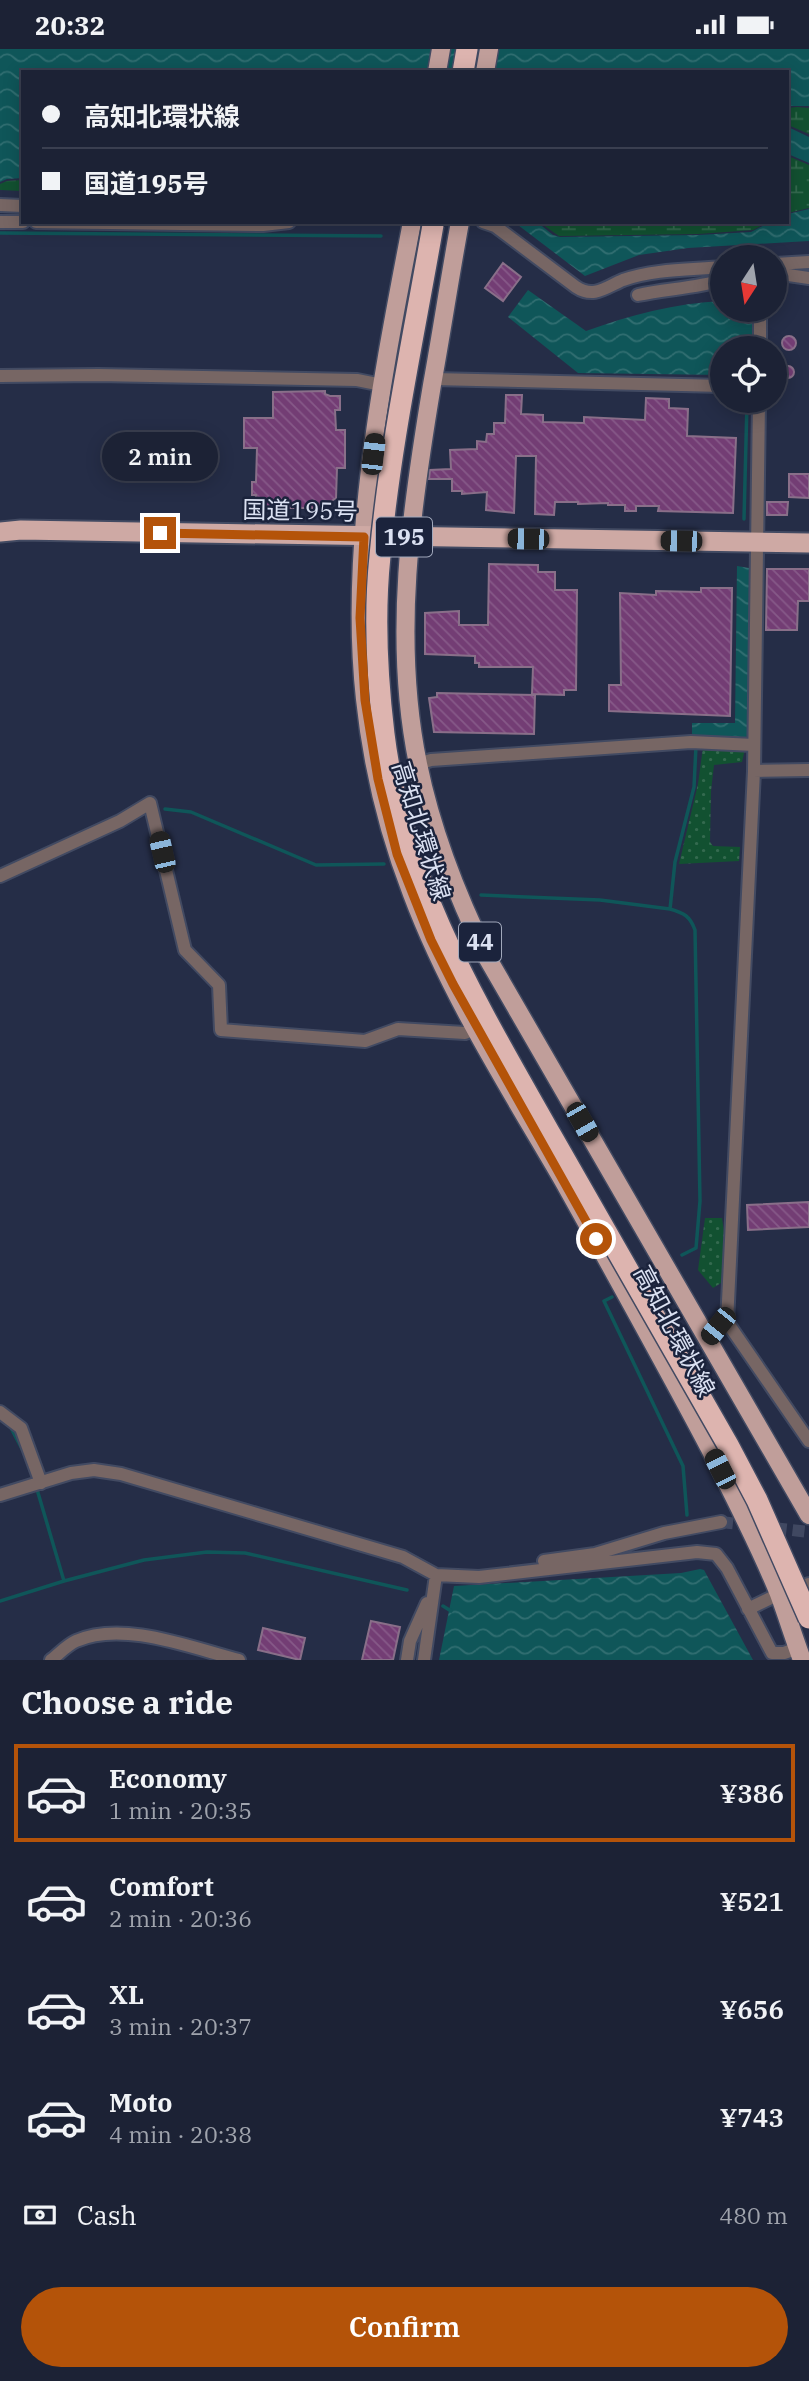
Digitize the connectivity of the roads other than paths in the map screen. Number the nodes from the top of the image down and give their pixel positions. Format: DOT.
graph roads {
  1 [pos="441,49"];
  2 [pos="460,49"];
  3 [pos="467,49"];
  4 [pos="489,49"];
  5 [pos="438,70"];
  6 [pos="457,70"];
  7 [pos="463,70"];
  8 [pos="485,70"];
  9 [pos="0,205"];
  10 [pos="21,205"];
  11 [pos="0,222"];
  12 [pos="21,222"];
  13 [pos="187,224"];
  14 [pos="272,224"];
  15 [pos="411,224"];
  16 [pos="434,224"];
  17 [pos="488,224"];
  18 [pos="461,226"];
  19 [pos="809,261"];
  20 [pos="788,263"];
  21 [pos="710,268"];
  22 [pos="788,275"];
  23 [pos="809,278"];
  24 [pos="710,284"];
  25 [pos="638,295"];
  26 [pos="0,376"];
  27 [pos="433,379"];
  28 [pos="382,385"];
  29 [pos="710,386"];
  30 [pos="759,413"];
  31 [pos="0,532"];
  32 [pos="364,537"];
  33 [pos="410,537"];
  34 [pos="756,542"];
  35 [pos="809,543"];
  36 [pos="754,744"];
  37 [pos="418,764"];
  38 [pos="809,770"];
  39 [pos="754,771"];
  40 [pos="0,876"];
  41 [pos="477,1028"];
  42 [pos="727,1322"];
  43 [pos="707,1339"];
  44 [pos="0,1412"];
  45 [pos="809,1441"];
  46 [pos="41,1483"];
  47 [pos="0,1495"];
  48 [pos="809,1515"];
  49 [pos="721,1522"];
  50 [pos="436,1575"];
  51 [pos="479,1577"];
  52 [pos="809,1584"];
  53 [pos="433,1590"];
  54 [pos="779,1594"];
  55 [pos="748,1609"];
  56 [pos="809,1618"];
  57 [pos="800,1654"];
  58 [pos="51,1660"];
  59 [pos="239,1660"];
  60 [pos="407,1660"];
  61 [pos="424,1660"];
  1 -- 5 [label="main road"];
  2 -- 6 [label="highway"];
  3 -- 7 [label="highway"];
  4 -- 8 [label="main road"];
  9 -- 10 [label="street"];
  11 -- 12 [label="street"];
  13 -- 14 [label="street"];
  15 -- 28 [label="main road, 高知北環状線 / 44"];
  16 -- 56 [label="highway, bridge"];
  17 -- 21 [label="street"];
  18 -- 27 [label="main road, 高知北環状線 / 44"];
  19 -- 20 [label="street"];
  22 -- 23 [label="street"];
  24 -- 25 [label="street"];
  26 -- 28 [label="street"];
  27 -- 29 [label="street"];
  27 -- 33 [label="main road, 高知北環状線 / 44"];
  28 -- 32 [label="main road, 高知北環状線 / 44"];
  30 -- 34 [label="street"];
  31 -- 32 [label="highway, 国道195号 / 195"];
  32 -- 33 [label="highway, 国道195号 / 195"];
  32 -- 41 [label="main road, 高知北環状線 / 44"];
  33 -- 34 [label="highway, 国道195号 / 195"];
  33 -- 37 [label="main road, 高知北環状線 / 44"];
  34 -- 35 [label="highway, 国道195号 / 195"];
  34 -- 36 [label="street"];
  36 -- 37 [label="street"];
  36 -- 39 [label="street"];
  37 -- 43 [label="main road, 高知北環状線 / 44"];
  38 -- 39 [label="street"];
  39 -- 42 [label="street"];
  40 -- 41 [label="street"];
  41 -- 54 [label="main road, 高知北環状線 / 44"];
  42 -- 43 [label="street"];
  42 -- 45 [label="street"];
  43 -- 48 [label="main road, 高知北環状線 / 44"];
  44 -- 46 [label="street"];
  46 -- 47 [label="street"];
  46 -- 50 [label="street"];
  49 -- 51 [label="street"];
  50 -- 51 [label="street"];
  50 -- 53 [label="street"];
  51 -- 55 [label="street"];
  52 -- 54 [label="street"];
  53 -- 60 [label="street"];
  53 -- 61 [label="street"];
  54 -- 55 [label="street"];
  54 -- 57 [label="main road, 高知北環状線 / 44"];
  55 -- 57 [label="street"];
  58 -- 59 [label="street"];
}
